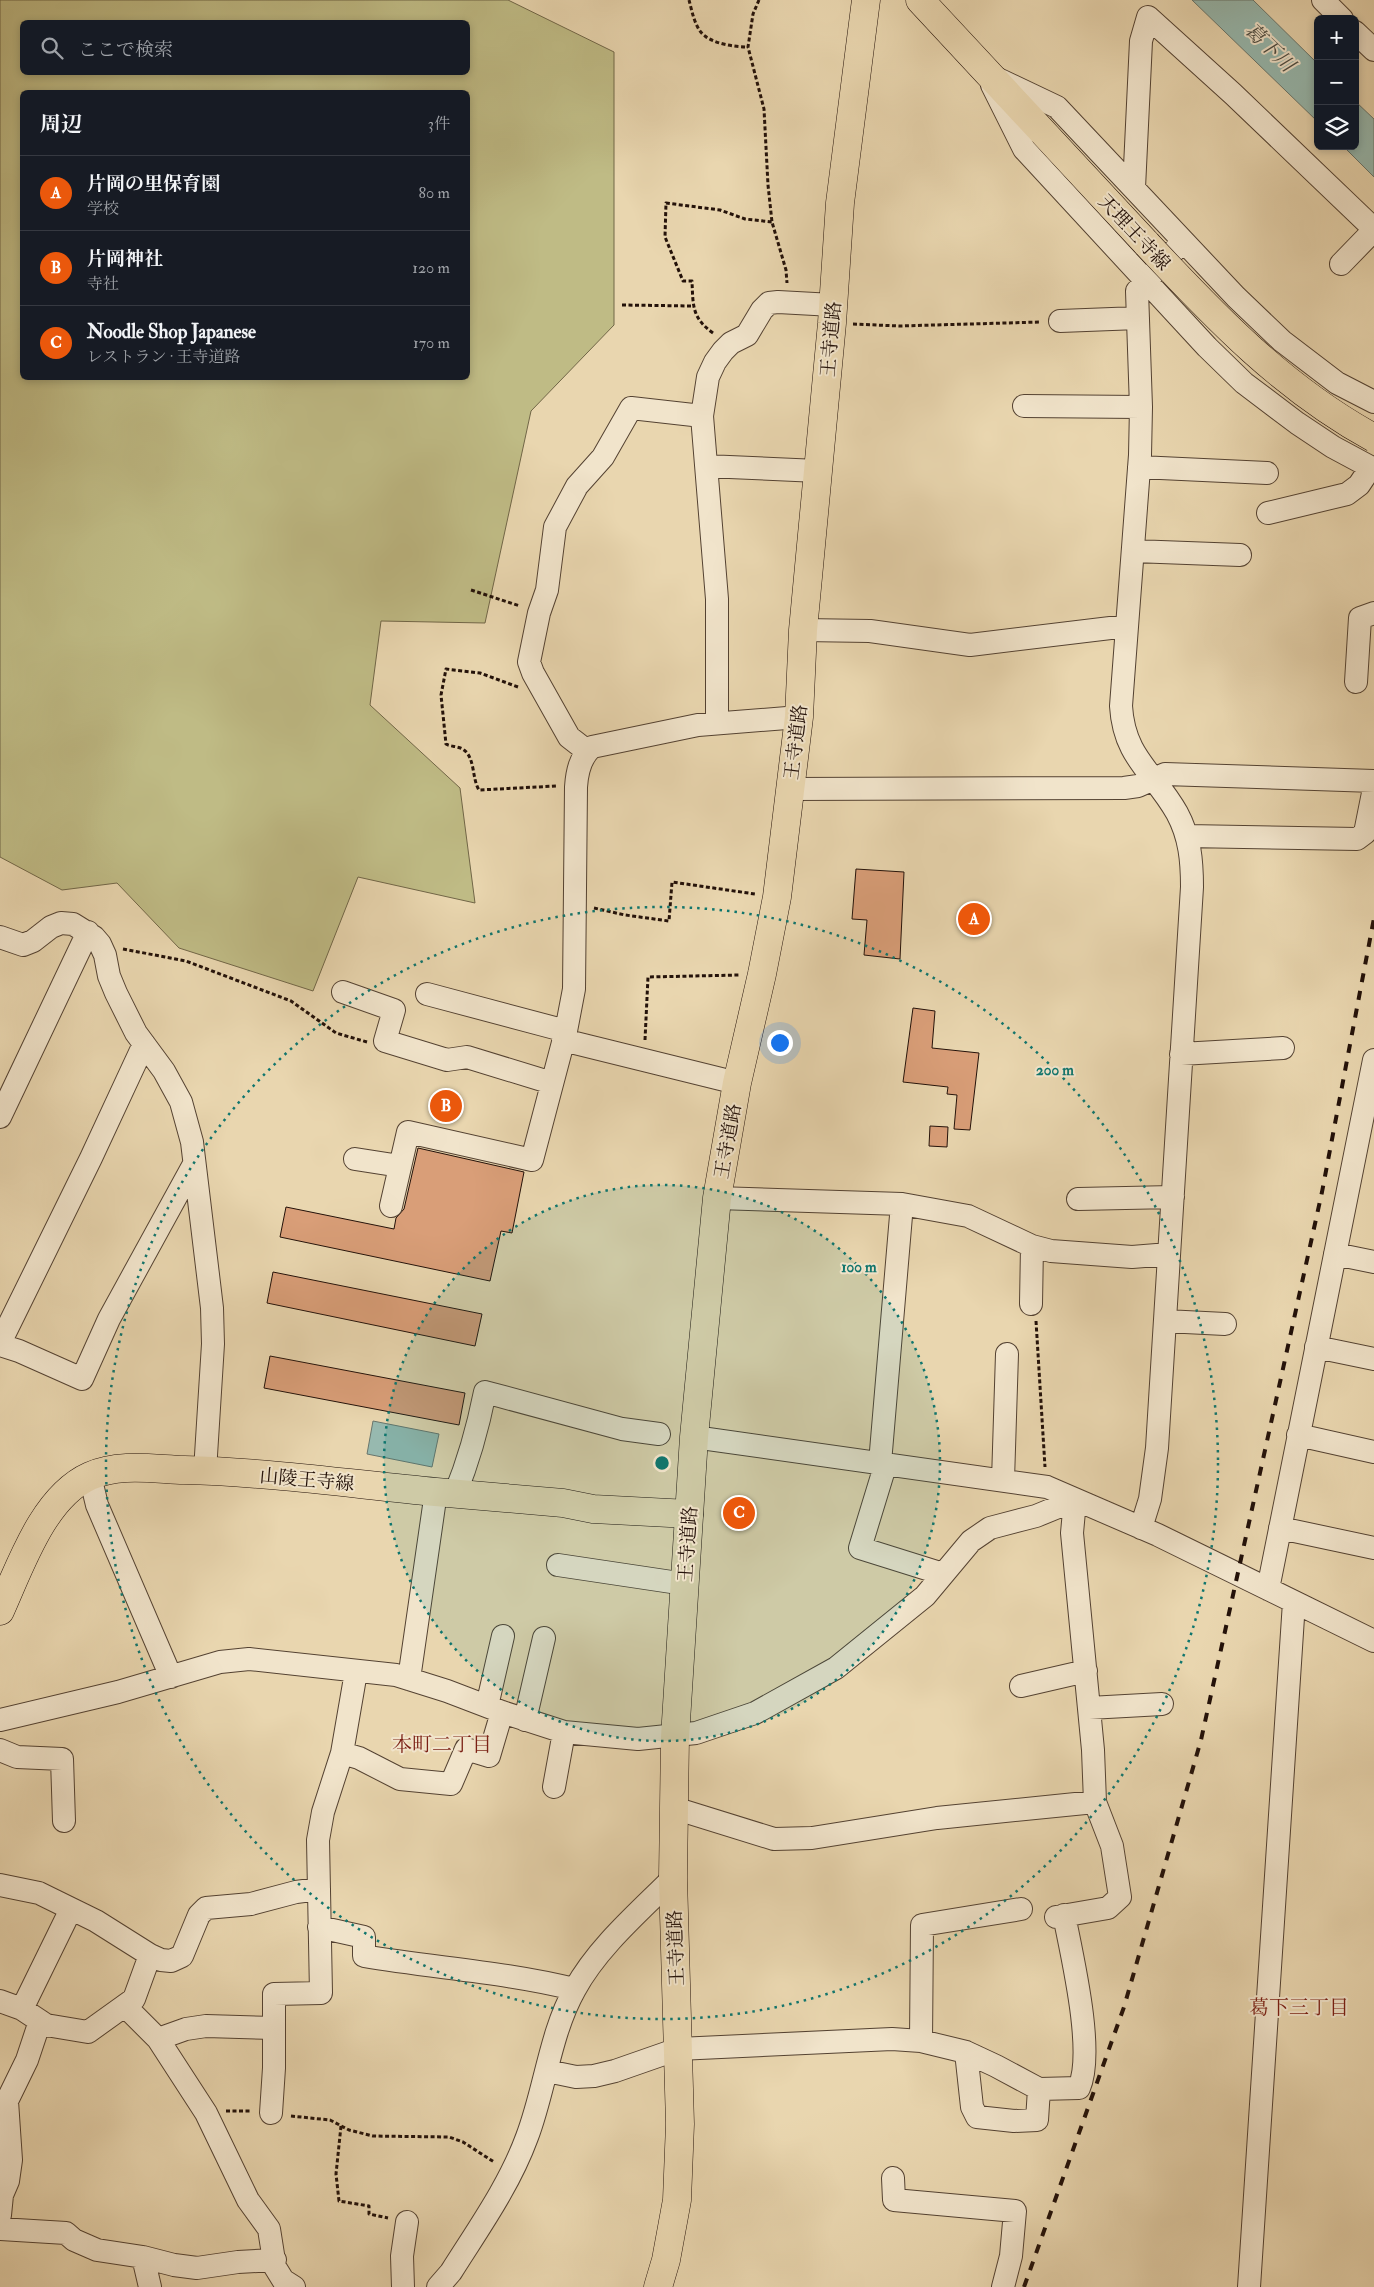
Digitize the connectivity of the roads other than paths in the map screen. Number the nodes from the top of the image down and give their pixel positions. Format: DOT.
graph roads {
  1 [pos="866,0"];
  2 [pos="920,0"];
  3 [pos="1323,0"];
  4 [pos="1338,15"];
  5 [pos="1359,36"];
  6 [pos="1374,50"];
  7 [pos="986,73"];
  8 [pos="1134,188"];
  9 [pos="1374,230"];
  10 [pos="1183,241"];
  11 [pos="1341,264"];
  12 [pos="1145,281"];
  13 [pos="833,314"];
  14 [pos="1138,318"];
  15 [pos="1060,321"];
  16 [pos="1374,402"];
  17 [pos="1024,406"];
  18 [pos="1141,407"];
  19 [pos="702,416"];
  20 [pos="1374,438"];
  21 [pos="706,466"];
  22 [pos="1140,467"];
  23 [pos="1372,468"];
  24 [pos="818,471"];
  25 [pos="1267,472"];
  26 [pos="1268,513"];
  27 [pos="1134,551"];
  28 [pos="1240,554"];
  29 [pos="1374,613"];
  30 [pos="1127,626"];
  31 [pos="804,630"];
  32 [pos="1356,682"];
  33 [pos="799,717"];
  34 [pos="717,722"];
  35 [pos="587,751"];
  36 [pos="1152,779"];
  37 [pos="1374,781"];
  38 [pos="1374,788"];
  39 [pos="789,789"];
  40 [pos="1187,836"];
  41 [pos="0,937"];
  42 [pos="94,938"];
  43 [pos="343,992"];
  44 [pos="427,994"];
  45 [pos="564,1036"];
  46 [pos="144,1044"];
  47 [pos="1284,1048"];
  48 [pos="1182,1054"];
  49 [pos="1374,1063"];
  50 [pos="737,1082"];
  51 [pos="552,1083"];
  52 [pos="0,1116"];
  53 [pos="1365,1158"];
  54 [pos="355,1159"];
  55 [pos="194,1164"];
  56 [pos="400,1166"];
  57 [pos="1173,1197"];
  58 [pos="717,1198"];
  59 [pos="1078,1199"];
  60 [pos="902,1204"];
  61 [pos="391,1206"];
  62 [pos="1032,1246"];
  63 [pos="1169,1254"];
  64 [pos="1335,1254"];
  65 [pos="1374,1262"];
  66 [pos="1031,1304"];
  67 [pos="1165,1321"];
  68 [pos="1225,1324"];
  69 [pos="0,1344"];
  70 [pos="1316,1347"];
  71 [pos="1007,1354"];
  72 [pos="1374,1359"];
  73 [pos="659,1434"];
  74 [pos="1298,1435"];
  75 [pos="694,1437"];
  76 [pos="1374,1452"];
  77 [pos="883,1463"];
  78 [pos="205,1470"];
  79 [pos="90,1476"];
  80 [pos="1003,1480"];
  81 [pos="445,1493"];
  82 [pos="1075,1500"];
  83 [pos="689,1514"];
  84 [pos="1141,1528"];
  85 [pos="1280,1528"];
  86 [pos="1374,1548"];
  87 [pos="558,1565"];
  88 [pos="943,1574"];
  89 [pos="685,1584"];
  90 [pos="1268,1589"];
  91 [pos="1294,1602"];
  92 [pos="0,1611"];
  93 [pos="504,1636"];
  94 [pos="544,1638"];
  95 [pos="1374,1641"];
  96 [pos="1086,1671"];
  97 [pos="356,1672"];
  98 [pos="171,1677"];
  99 [pos="409,1679"];
  100 [pos="1021,1686"];
  101 [pos="1162,1704"];
  102 [pos="1089,1708"];
  103 [pos="495,1709"];
  104 [pos="0,1720"];
  105 [pos="525,1720"];
  106 [pos="564,1732"];
  107 [pos="675,1737"];
  108 [pos="0,1750"];
  109 [pos="342,1752"];
  110 [pos="554,1787"];
  111 [pos="1095,1802"];
  112 [pos="674,1808"];
  113 [pos="64,1821"];
  114 [pos="673,1878"];
  115 [pos="0,1885"];
  116 [pos="319,1889"];
  117 [pos="71,1909"];
  118 [pos="1021,1909"];
  119 [pos="320,1927"];
  120 [pos="150,1955"];
  121 [pos="574,1989"];
  122 [pos="0,2000"];
  123 [pos="125,2006"];
  124 [pos="31,2015"];
  125 [pos="274,2028"];
  126 [pos="158,2039"];
  127 [pos="921,2041"];
  128 [pos="678,2049"];
  129 [pos="966,2052"];
  130 [pos="547,2071"];
  131 [pos="1039,2089"];
  132 [pos="271,2113"];
  133 [pos="5,2147"];
  134 [pos="893,2178"];
  135 [pos="0,2215"];
  136 [pos="407,2222"];
  137 [pos="0,2229"];
  138 [pos="143,2257"];
  139 [pos="275,2260"];
  140 [pos="150,2287"];
  141 [pos="294,2287"];
  142 [pos="403,2287"];
  143 [pos="438,2287"];
  144 [pos="658,2287"];
  145 [pos="1003,2287"];
  146 [pos="1250,2287"];
  1 -- 13 [label="main road, 王寺道路"];
  2 -- 7 [label="main road, 天理王寺線"];
  3 -- 4 [label="street"];
  5 -- 6 [label="street"];
  7 -- 8 [label="street"];
  7 -- 12 [label="street"];
  7 -- 20 [label="main road, 天理王寺線, bridge"];
  8 -- 9 [label="street"];
  8 -- 10 [label="street"];
  9 -- 11 [label="street"];
  10 -- 12 [label="street"];
  10 -- 16 [label="street"];
  12 -- 14 [label="street"];
  12 -- 23 [label="street"];
  13 -- 19 [label="street"];
  13 -- 24 [label="main road, 王寺道路"];
  14 -- 15 [label="street"];
  14 -- 18 [label="street"];
  17 -- 18 [label="street"];
  18 -- 22 [label="street"];
  19 -- 21 [label="street"];
  19 -- 35 [label="street"];
  21 -- 24 [label="street"];
  21 -- 34 [label="street"];
  22 -- 25 [label="street"];
  22 -- 27 [label="street"];
  23 -- 26 [label="street"];
  24 -- 31 [label="main road, 王寺道路"];
  27 -- 28 [label="street"];
  27 -- 30 [label="street"];
  29 -- 32 [label="street"];
  30 -- 31 [label="street"];
  30 -- 36 [label="street"];
  31 -- 33 [label="main road, 王寺道路"];
  33 -- 34 [label="street"];
  33 -- 39 [label="main road, 王寺道路"];
  34 -- 35 [label="street"];
  35 -- 45 [label="street"];
  36 -- 37 [label="street"];
  36 -- 39 [label="street"];
  36 -- 40 [label="street"];
  38 -- 40 [label="street"];
  39 -- 50 [label="main road, 王寺道路"];
  40 -- 48 [label="street"];
  41 -- 42 [label="street"];
  42 -- 46 [label="street"];
  42 -- 52 [label="street"];
  43 -- 51 [label="street"];
  44 -- 45 [label="street"];
  45 -- 50 [label="street"];
  45 -- 51 [label="street"];
  46 -- 55 [label="street"];
  46 -- 69 [label="street"];
  47 -- 48 [label="street"];
  48 -- 57 [label="street"];
  49 -- 53 [label="street"];
  50 -- 58 [label="main road, 王寺道路"];
  51 -- 56 [label="street"];
  53 -- 64 [label="street"];
  54 -- 56 [label="street"];
  55 -- 69 [label="street"];
  55 -- 78 [label="street"];
  56 -- 61 [label="street"];
  57 -- 59 [label="street"];
  57 -- 63 [label="street"];
  58 -- 60 [label="street"];
  58 -- 75 [label="main road, 王寺道路"];
  60 -- 62 [label="street"];
  60 -- 77 [label="street"];
  62 -- 63 [label="street"];
  62 -- 66 [label="street"];
  63 -- 67 [label="street"];
  64 -- 65 [label="street"];
  64 -- 70 [label="street"];
  67 -- 68 [label="street"];
  67 -- 84 [label="street"];
  70 -- 72 [label="street"];
  70 -- 74 [label="street"];
  71 -- 80 [label="street"];
  73 -- 81 [label="street"];
  74 -- 76 [label="street"];
  74 -- 85 [label="street"];
  75 -- 77 [label="street"];
  75 -- 83 [label="main road, 王寺道路"];
  77 -- 80 [label="street"];
  77 -- 88 [label="street"];
  78 -- 79 [label="main road, 山陵王寺線"];
  78 -- 81 [label="main road, 山陵王寺線"];
  79 -- 92 [label="main road, 山陵王寺線"];
  79 -- 98 [label="street"];
  80 -- 82 [label="street"];
  81 -- 83 [label="main road, 山陵王寺線"];
  81 -- 99 [label="street"];
  82 -- 84 [label="street"];
  82 -- 88 [label="street"];
  82 -- 96 [label="street"];
  83 -- 89 [label="main road, 王寺道路"];
  84 -- 90 [label="street"];
  85 -- 86 [label="street"];
  85 -- 90 [label="street"];
  87 -- 89 [label="street"];
  88 -- 107 [label="street"];
  89 -- 107 [label="main road, 王寺道路"];
  90 -- 91 [label="street"];
  91 -- 95 [label="street"];
  91 -- 146 [label="street"];
  93 -- 103 [label="street"];
  94 -- 105 [label="street"];
  96 -- 100 [label="street"];
  96 -- 102 [label="street"];
  97 -- 98 [label="street"];
  97 -- 99 [label="street"];
  97 -- 109 [label="street"];
  98 -- 104 [label="street"];
  99 -- 103 [label="street"];
  101 -- 102 [label="street"];
  102 -- 111 [label="street"];
  103 -- 105 [label="street"];
  103 -- 109 [label="street"];
  105 -- 106 [label="street"];
  106 -- 107 [label="street"];
  106 -- 110 [label="street"];
  107 -- 112 [label="main road, 王寺道路"];
  108 -- 113 [label="street"];
  109 -- 116 [label="street"];
  111 -- 112 [label="street"];
  111 -- 131 [label="street"];
  112 -- 114 [label="main road, 王寺道路"];
  114 -- 121 [label="street"];
  114 -- 128 [label="main road, 王寺道路"];
  115 -- 117 [label="street"];
  116 -- 119 [label="street"];
  116 -- 120 [label="street"];
  117 -- 120 [label="street"];
  117 -- 124 [label="street"];
  118 -- 127 [label="street"];
  119 -- 121 [label="street"];
  119 -- 125 [label="street"];
  120 -- 123 [label="street"];
  121 -- 130 [label="street"];
  122 -- 124 [label="street"];
  123 -- 124 [label="street"];
  123 -- 126 [label="street"];
  124 -- 133 [label="street"];
  125 -- 126 [label="street"];
  125 -- 132 [label="street"];
  126 -- 139 [label="street"];
  127 -- 128 [label="street"];
  127 -- 129 [label="street"];
  128 -- 130 [label="street"];
  128 -- 144 [label="main road, 王寺道路"];
  129 -- 131 [label="street"];
  129 -- 131 [label="street"];
  130 -- 143 [label="street"];
  133 -- 135 [label="street"];
  134 -- 145 [label="street"];
  136 -- 142 [label="street"];
  137 -- 138 [label="street"];
  138 -- 139 [label="street"];
  138 -- 140 [label="street"];
  139 -- 141 [label="street"];
}
